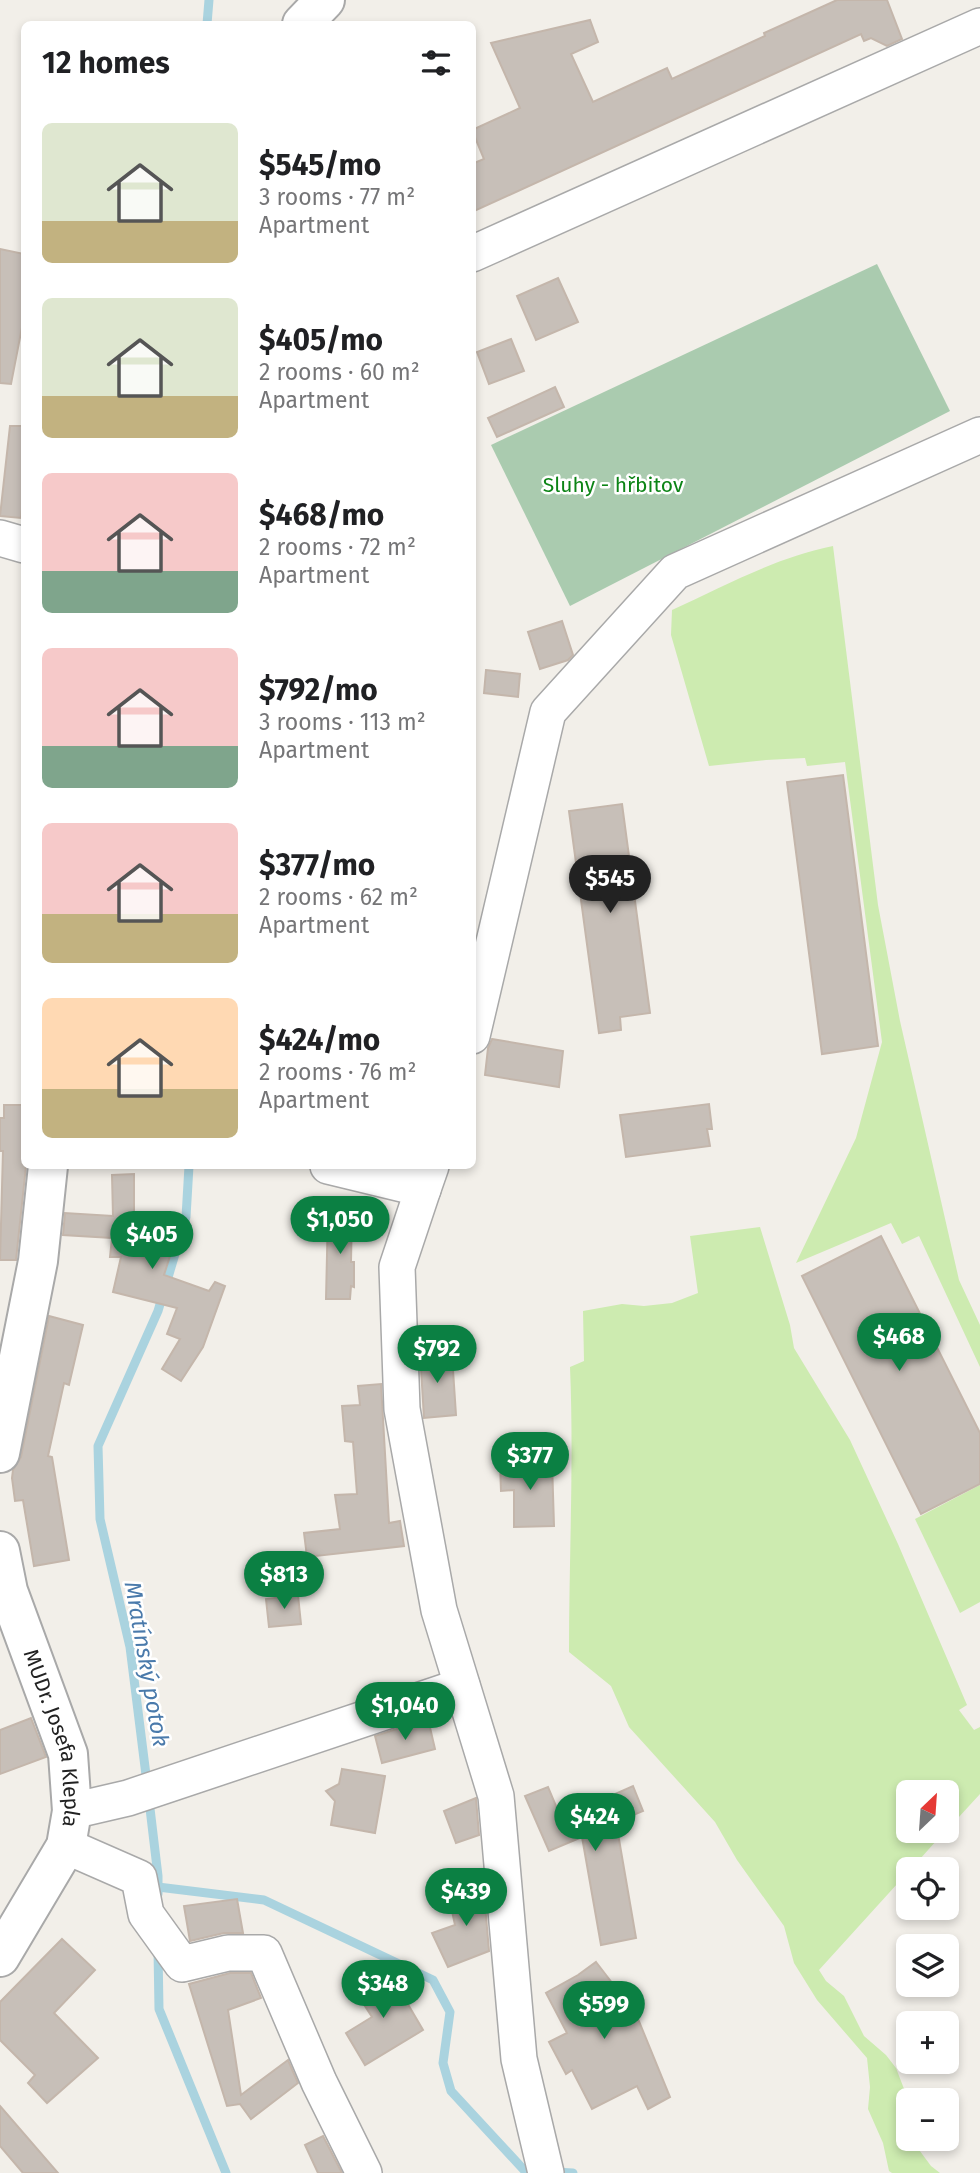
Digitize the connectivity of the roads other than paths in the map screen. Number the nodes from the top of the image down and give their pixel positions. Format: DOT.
graph roads {
  1 [pos="325,0"];
  2 [pos="305,21"];
  3 [pos="980,26"];
  4 [pos="476,252"];
  5 [pos="980,435"];
  6 [pos="0,538"];
  7 [pos="21,544"];
  8 [pos="476,1019"];
  9 [pos="48,1169"];
  10 [pos="355,1169"];
  11 [pos="427,1177"];
  12 [pos="0,1452"];
  13 [pos="0,1550"];
  14 [pos="462,1686"];
  15 [pos="69,1829"];
  16 [pos="0,1957"];
  17 [pos="364,2173"];
  18 [pos="546,2173"];
  1 -- 2 [label="street"];
  3 -- 4 [label="street"];
  5 -- 8 [label="street"];
  6 -- 7 [label="street"];
  9 -- 12 [label="street"];
  10 -- 11 [label="street"];
  11 -- 14 [label="street"];
  13 -- 15 [label="street, MUDr. Josefa Klepla"];
  14 -- 15 [label="street"];
  14 -- 18 [label="street"];
  15 -- 16 [label="street, MUDr. Josefa Klepla"];
  15 -- 17 [label="street"];
}
